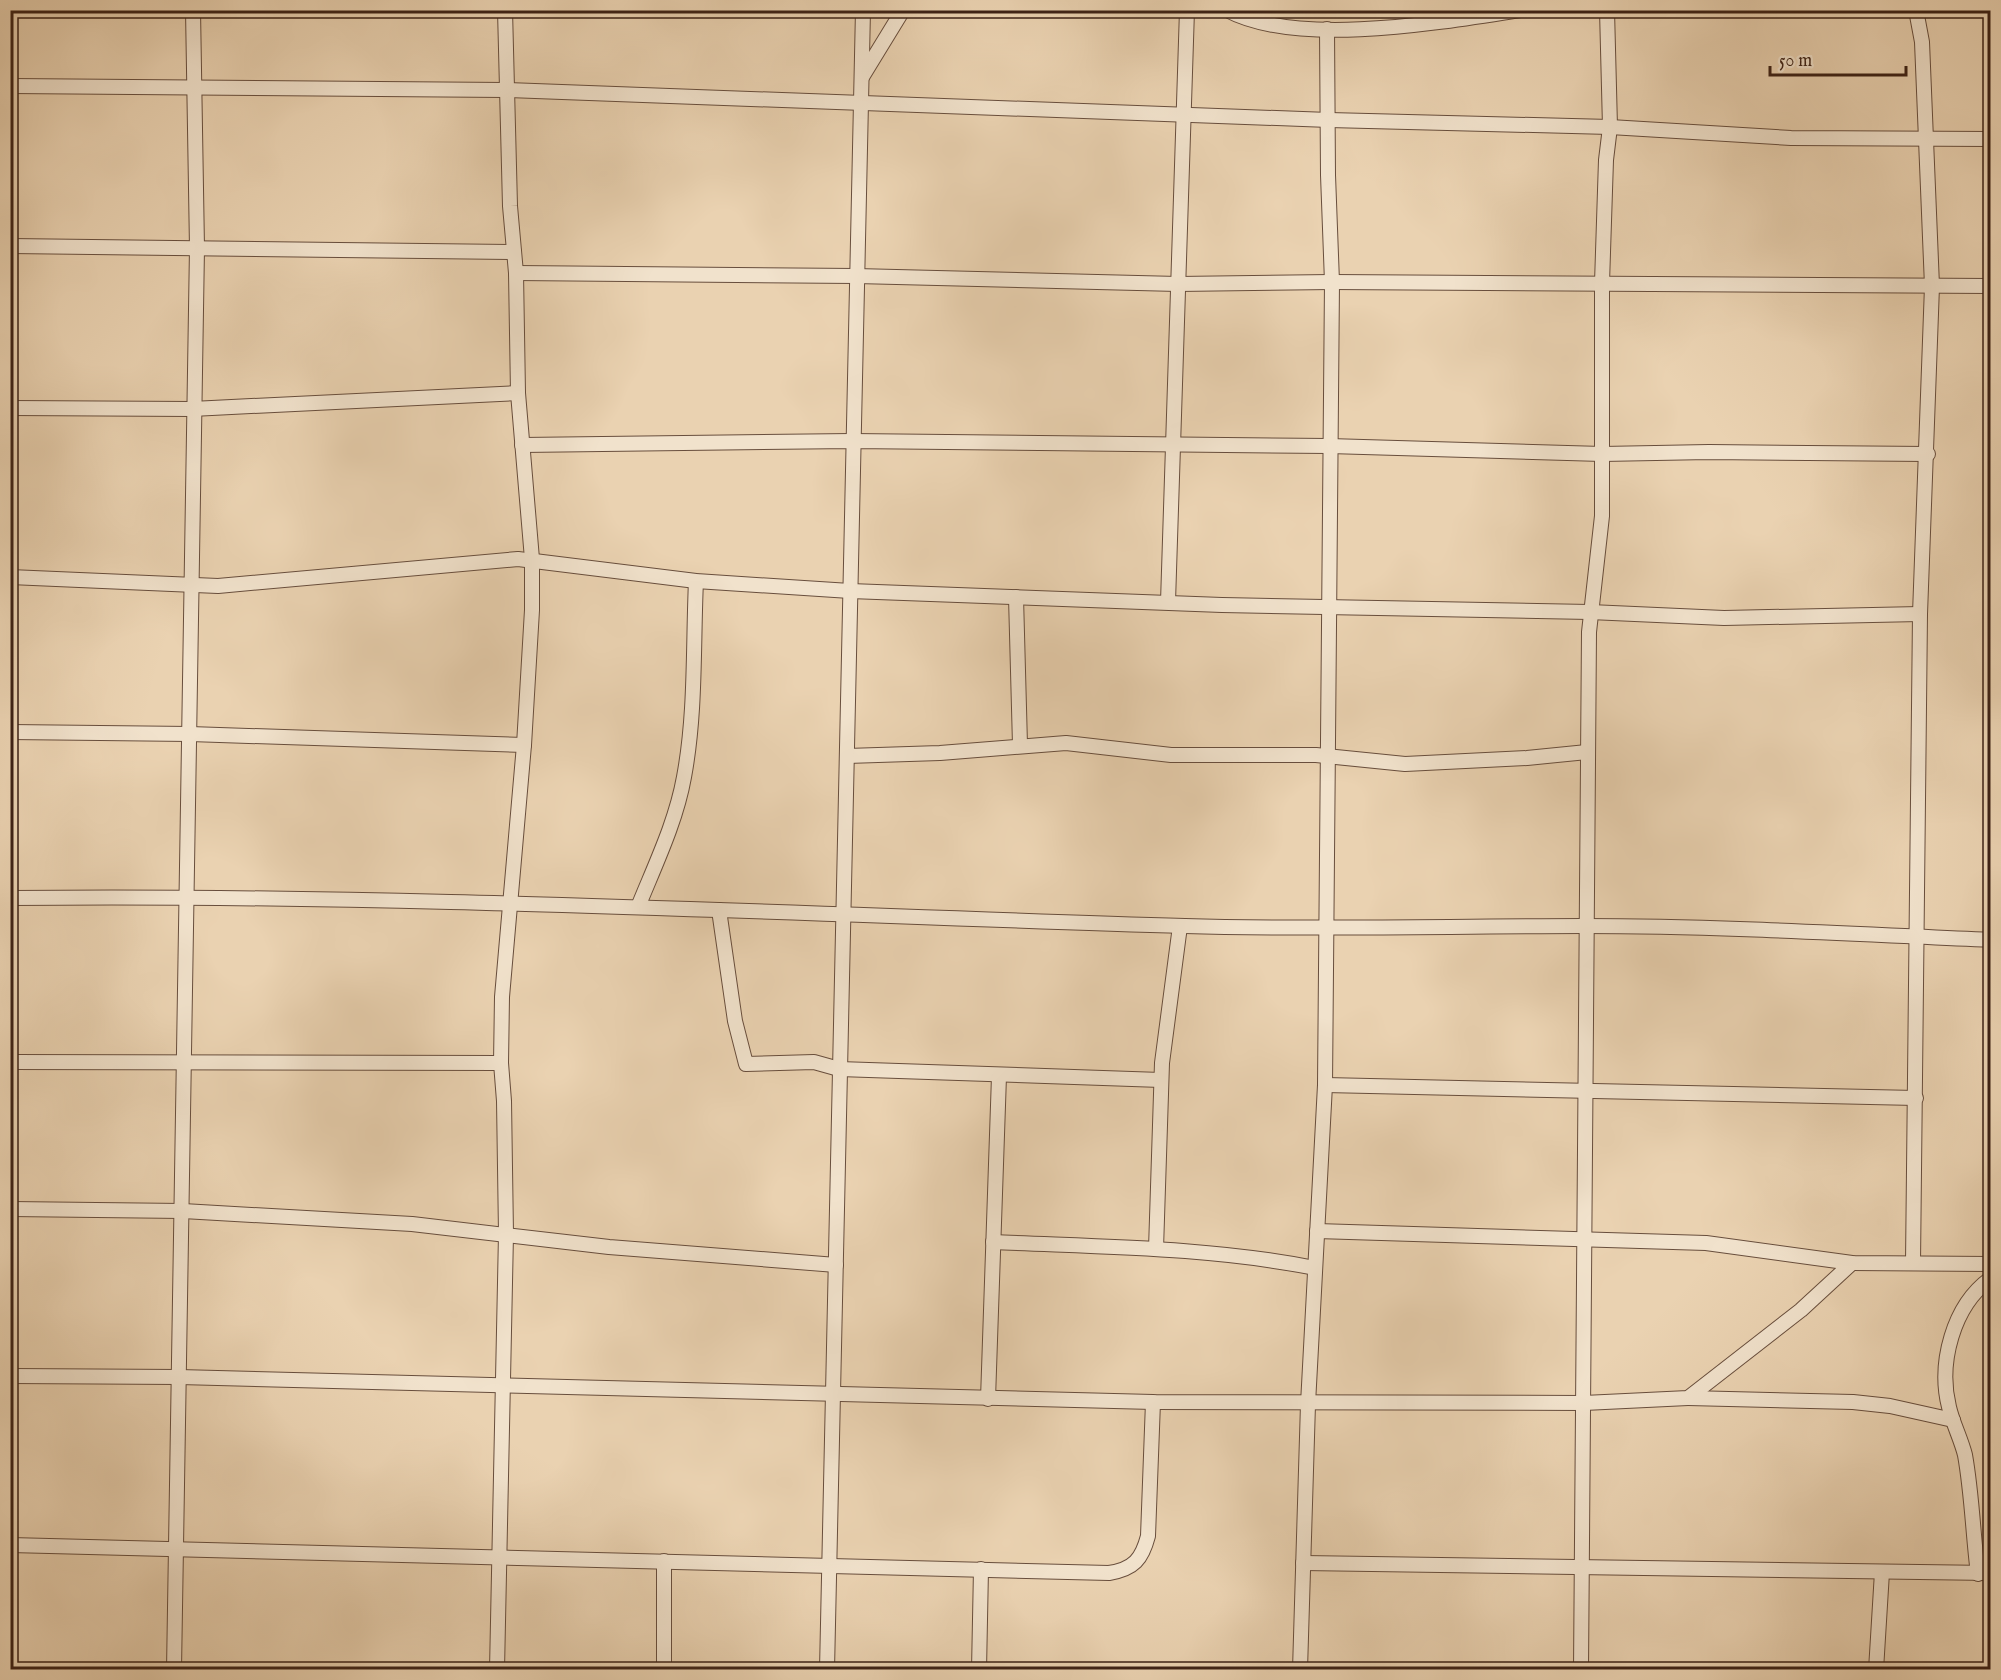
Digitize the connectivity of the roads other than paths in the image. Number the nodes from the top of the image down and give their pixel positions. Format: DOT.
graph roads {
  1 [pos="193,10"];
  2 [pos="505,10"];
  3 [pos="863,10"];
  4 [pos="903,10"];
  5 [pos="1187,10"];
  6 [pos="1227,10"];
  7 [pos="1520,10"];
  8 [pos="1607,10"];
  9 [pos="1916,10"];
  10 [pos="1327,29"];
  11 [pos="861,79"];
  12 [pos="10,86"];
  13 [pos="195,88"];
  14 [pos="506,90"];
  15 [pos="861,104"];
  16 [pos="1184,114"];
  17 [pos="1329,120"];
  18 [pos="1610,127"];
  19 [pos="1928,138"];
  20 [pos="1990,139"];
  21 [pos="10,246"];
  22 [pos="197,248"];
  23 [pos="514,252"];
  24 [pos="516,273"];
  25 [pos="856,276"];
  26 [pos="1332,282"];
  27 [pos="1602,283"];
  28 [pos="1178,284"];
  29 [pos="1932,286"];
  30 [pos="1990,286"];
  31 [pos="518,393"];
  32 [pos="10,408"];
  33 [pos="192,410"];
  34 [pos="852,441"];
  35 [pos="522,445"];
  36 [pos="1173,446"];
  37 [pos="1329,446"];
  38 [pos="1602,454"];
  39 [pos="1928,454"];
  40 [pos="532,559"];
  41 [pos="10,577"];
  42 [pos="696,581"];
  43 [pos="193,587"];
  44 [pos="850,591"];
  45 [pos="1016,597"];
  46 [pos="1168,602"];
  47 [pos="1329,607"];
  48 [pos="1590,612"];
  49 [pos="1920,614"];
  50 [pos="10,732"];
  51 [pos="190,734"];
  52 [pos="524,744"];
  53 [pos="1020,745"];
  54 [pos="1587,752"];
  55 [pos="847,756"];
  56 [pos="1328,756"];
  57 [pos="187,896"];
  58 [pos="10,898"];
  59 [pos="510,903"];
  60 [pos="638,907"];
  61 [pos="719,910"];
  62 [pos="843,912"];
  63 [pos="1180,926"];
  64 [pos="1587,926"];
  65 [pos="1327,929"];
  66 [pos="1919,937"];
  67 [pos="1990,940"];
  68 [pos="10,1062"];
  69 [pos="184,1063"];
  70 [pos="501,1063"];
  71 [pos="839,1069"];
  72 [pos="999,1076"];
  73 [pos="1161,1080"];
  74 [pos="1325,1085"];
  75 [pos="1585,1090"];
  76 [pos="1916,1098"];
  77 [pos="10,1209"];
  78 [pos="183,1211"];
  79 [pos="1317,1231"];
  80 [pos="506,1234"];
  81 [pos="1584,1238"];
  82 [pos="993,1242"];
  83 [pos="1156,1249"];
  84 [pos="1852,1263"];
  85 [pos="1913,1263"];
  86 [pos="1990,1264"];
  87 [pos="836,1265"];
  88 [pos="1315,1268"];
  89 [pos="1990,1279"];
  90 [pos="10,1376"];
  91 [pos="179,1377"];
  92 [pos="502,1387"];
  93 [pos="832,1396"];
  94 [pos="1688,1398"];
  95 [pos="988,1399"];
  96 [pos="1153,1402"];
  97 [pos="1584,1403"];
  98 [pos="1308,1404"];
  99 [pos="1953,1420"];
  100 [pos="10,1545"];
  101 [pos="176,1549"];
  102 [pos="499,1557"];
  103 [pos="664,1561"];
  104 [pos="1303,1563"];
  105 [pos="829,1565"];
  106 [pos="1583,1568"];
  107 [pos="981,1569"];
  108 [pos="1882,1572"];
  109 [pos="1984,1573"];
  110 [pos="174,1670"];
  111 [pos="497,1670"];
  112 [pos="664,1670"];
  113 [pos="827,1670"];
  114 [pos="979,1670"];
  115 [pos="1300,1670"];
  116 [pos="1581,1670"];
  117 [pos="1876,1670"];
  1 -- 13 [label="street"];
  2 -- 14 [label="street"];
  3 -- 11 [label="street"];
  4 -- 11 [label="street"];
  5 -- 16 [label="street"];
  6 -- 10 [label="street"];
  7 -- 10 [label="street"];
  8 -- 18 [label="street"];
  9 -- 19 [label="street"];
  10 -- 17 [label="street"];
  11 -- 15 [label="street"];
  12 -- 13 [label="street"];
  13 -- 14 [label="street"];
  13 -- 22 [label="street"];
  14 -- 15 [label="street"];
  14 -- 23 [label="street"];
  15 -- 16 [label="street"];
  15 -- 25 [label="street"];
  16 -- 17 [label="street"];
  16 -- 28 [label="street"];
  17 -- 18 [label="street"];
  17 -- 26 [label="street"];
  18 -- 19 [label="street"];
  18 -- 27 [label="street"];
  19 -- 20 [label="street"];
  19 -- 29 [label="street"];
  21 -- 22 [label="street"];
  22 -- 23 [label="street"];
  22 -- 33 [label="street"];
  23 -- 24 [label="street"];
  24 -- 25 [label="street"];
  24 -- 31 [label="street"];
  25 -- 28 [label="street"];
  25 -- 34 [label="street"];
  26 -- 27 [label="street"];
  26 -- 28 [label="street"];
  26 -- 37 [label="street"];
  27 -- 29 [label="street"];
  27 -- 38 [label="street"];
  28 -- 36 [label="street"];
  29 -- 30 [label="street"];
  29 -- 39 [label="street"];
  31 -- 33 [label="street"];
  31 -- 35 [label="street"];
  32 -- 33 [label="street"];
  33 -- 43 [label="street"];
  34 -- 35 [label="street"];
  34 -- 36 [label="street"];
  34 -- 44 [label="street"];
  35 -- 40 [label="street"];
  36 -- 37 [label="street"];
  36 -- 46 [label="street"];
  37 -- 38 [label="street"];
  37 -- 47 [label="street"];
  38 -- 39 [label="street"];
  38 -- 48 [label="street"];
  39 -- 49 [label="street"];
  40 -- 42 [label="street"];
  40 -- 43 [label="street"];
  40 -- 52 [label="street"];
  41 -- 43 [label="street"];
  42 -- 44 [label="street"];
  42 -- 60 [label="street"];
  43 -- 51 [label="street"];
  44 -- 45 [label="street"];
  44 -- 55 [label="street"];
  45 -- 46 [label="street"];
  45 -- 53 [label="street"];
  46 -- 47 [label="street"];
  47 -- 48 [label="street"];
  47 -- 56 [label="street"];
  48 -- 49 [label="street"];
  48 -- 54 [label="street"];
  49 -- 66 [label="street"];
  50 -- 51 [label="street"];
  51 -- 52 [label="street"];
  51 -- 57 [label="street"];
  52 -- 59 [label="street"];
  53 -- 55 [label="street"];
  53 -- 56 [label="street"];
  54 -- 56 [label="street"];
  54 -- 64 [label="street"];
  55 -- 62 [label="street"];
  56 -- 65 [label="street"];
  57 -- 58 [label="street"];
  57 -- 59 [label="street"];
  57 -- 69 [label="street"];
  59 -- 60 [label="street"];
  59 -- 70 [label="street"];
  60 -- 61 [label="street"];
  61 -- 62 [label="street"];
  61 -- 71 [label="street"];
  62 -- 63 [label="street"];
  62 -- 71 [label="street"];
  63 -- 65 [label="street"];
  63 -- 73 [label="street"];
  64 -- 65 [label="street"];
  64 -- 66 [label="street"];
  64 -- 75 [label="street"];
  65 -- 74 [label="street"];
  66 -- 67 [label="street"];
  66 -- 76 [label="street"];
  68 -- 69 [label="street"];
  69 -- 70 [label="street"];
  69 -- 78 [label="street"];
  70 -- 80 [label="street"];
  71 -- 72 [label="street"];
  71 -- 87 [label="street"];
  72 -- 73 [label="street"];
  72 -- 82 [label="street"];
  73 -- 83 [label="street"];
  74 -- 75 [label="street"];
  74 -- 79 [label="street"];
  75 -- 76 [label="street"];
  75 -- 81 [label="street"];
  76 -- 85 [label="street"];
  77 -- 78 [label="street"];
  78 -- 80 [label="street"];
  78 -- 91 [label="street"];
  79 -- 81 [label="street"];
  79 -- 88 [label="street"];
  80 -- 87 [label="street"];
  80 -- 92 [label="street"];
  81 -- 84 [label="street"];
  81 -- 97 [label="street"];
  82 -- 83 [label="street"];
  82 -- 95 [label="street"];
  83 -- 88 [label="street"];
  84 -- 85 [label="street"];
  84 -- 94 [label="street"];
  85 -- 86 [label="street"];
  87 -- 93 [label="street"];
  88 -- 98 [label="street"];
  89 -- 99 [label="street"];
  90 -- 91 [label="street"];
  91 -- 92 [label="street"];
  91 -- 101 [label="street"];
  92 -- 93 [label="street"];
  92 -- 102 [label="street"];
  93 -- 95 [label="street"];
  93 -- 105 [label="street"];
  94 -- 97 [label="street"];
  94 -- 99 [label="street"];
  95 -- 96 [label="street"];
  96 -- 98 [label="street"];
  96 -- 107 [label="street"];
  97 -- 98 [label="street"];
  97 -- 106 [label="street"];
  98 -- 104 [label="street"];
  99 -- 109 [label="street"];
  100 -- 101 [label="street"];
  101 -- 102 [label="street"];
  101 -- 110 [label="street"];
  102 -- 103 [label="street"];
  102 -- 111 [label="street"];
  103 -- 105 [label="street"];
  103 -- 112 [label="street"];
  104 -- 106 [label="street"];
  104 -- 115 [label="street"];
  105 -- 107 [label="street"];
  105 -- 113 [label="street"];
  106 -- 108 [label="street"];
  106 -- 116 [label="street"];
  107 -- 114 [label="street"];
  108 -- 109 [label="street"];
  108 -- 117 [label="street"];
}
